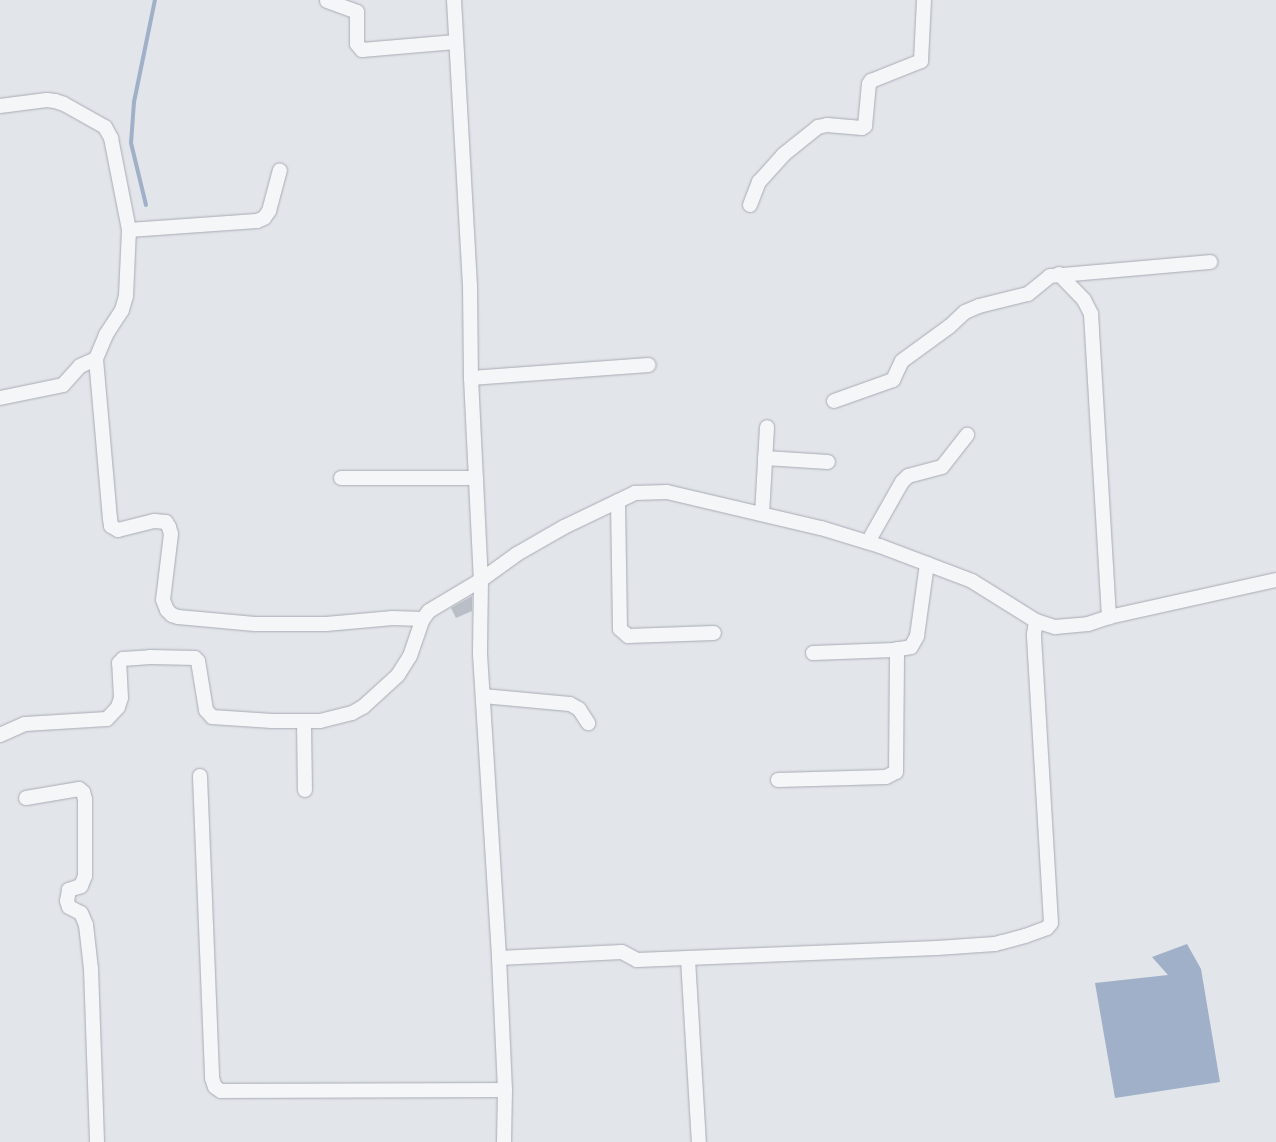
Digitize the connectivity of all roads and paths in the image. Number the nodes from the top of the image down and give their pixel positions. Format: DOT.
graph roads {
  1 [pos="327,0"];
  2 [pos="454,0"];
  3 [pos="924,0"];
  4 [pos="456,42"];
  5 [pos="0,106"];
  6 [pos="280,170"];
  7 [pos="750,205"];
  8 [pos="129,230"];
  9 [pos="1210,262"];
  10 [pos="1059,274"];
  11 [pos="96,359"];
  12 [pos="649,365"];
  13 [pos="472,378"];
  14 [pos="0,398"];
  15 [pos="834,401"];
  16 [pos="767,427"];
  17 [pos="967,435"];
  18 [pos="765,458"];
  19 [pos="828,462"];
  20 [pos="341,478"];
  21 [pos="476,478"];
  22 [pos="618,501"];
  23 [pos="762,514"];
  24 [pos="868,542"];
  25 [pos="927,564"];
  26 [pos="481,580"];
  27 [pos="1276,580"];
  28 [pos="1109,617"];
  29 [pos="423,619"];
  30 [pos="1036,621"];
  31 [pos="714,633"];
  32 [pos="898,649"];
  33 [pos="813,653"];
  34 [pos="483,696"];
  35 [pos="304,721"];
  36 [pos="588,723"];
  37 [pos="0,735"];
  38 [pos="200,776"];
  39 [pos="778,780"];
  40 [pos="305,790"];
  41 [pos="26,798"];
  42 [pos="499,958"];
  43 [pos="688,959"];
  44 [pos="505,1090"];
  45 [pos="97,1142"];
  46 [pos="504,1142"];
  47 [pos="699,1142"];
  1 -- 4 [label="street"];
  2 -- 4 [label="street"];
  3 -- 7 [label="street"];
  4 -- 13 [label="street"];
  5 -- 8 [label="street"];
  6 -- 8 [label="street"];
  8 -- 11 [label="street"];
  9 -- 10 [label="street"];
  10 -- 15 [label="street"];
  10 -- 28 [label="street"];
  11 -- 14 [label="street"];
  11 -- 29 [label="street"];
  12 -- 13 [label="street"];
  13 -- 21 [label="street"];
  16 -- 18 [label="street"];
  17 -- 24 [label="street"];
  18 -- 19 [label="street"];
  18 -- 23 [label="street"];
  20 -- 21 [label="street"];
  21 -- 26 [label="street"];
  22 -- 23 [label="street"];
  22 -- 26 [label="street"];
  22 -- 31 [label="street"];
  23 -- 24 [label="street"];
  24 -- 25 [label="street"];
  25 -- 30 [label="street"];
  25 -- 32 [label="street"];
  26 -- 29 [label="street"];
  26 -- 34 [label="street"];
  27 -- 28 [label="street"];
  28 -- 30 [label="street"];
  29 -- 35 [label="street"];
  30 -- 43 [label="street"];
  32 -- 33 [label="street"];
  32 -- 39 [label="street"];
  34 -- 36 [label="street"];
  34 -- 42 [label="street"];
  35 -- 37 [label="street"];
  35 -- 40 [label="street"];
  38 -- 44 [label="street"];
  41 -- 45 [label="street"];
  42 -- 43 [label="street"];
  42 -- 44 [label="street"];
  43 -- 47 [label="street"];
  44 -- 46 [label="street"];
}
